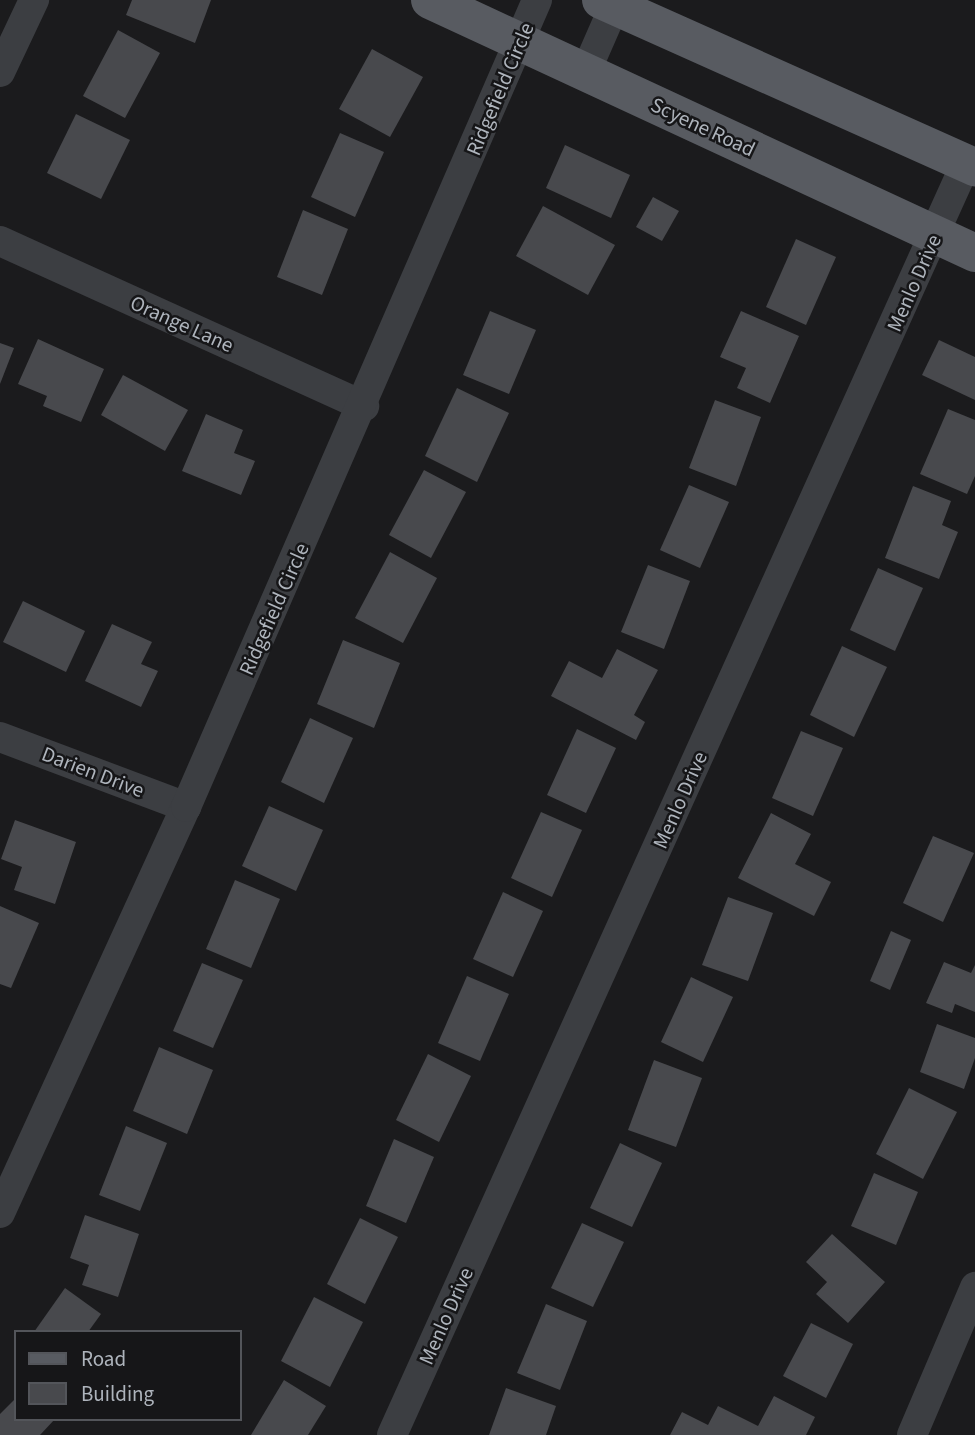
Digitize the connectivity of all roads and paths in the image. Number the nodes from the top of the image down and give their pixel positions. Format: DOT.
graph roads {
  1 [pos="34,0"];
  2 [pos="430,0"];
  3 [pos="537,0"];
  4 [pos="611,2"];
  5 [pos="520,41"];
  6 [pos="586,71"];
  7 [pos="0,72"];
  8 [pos="971,165"];
  9 [pos="936,237"];
  10 [pos="0,241"];
  11 [pos="975,253"];
  12 [pos="364,406"];
  13 [pos="0,737"];
  14 [pos="186,807"];
  15 [pos="0,1213"];
  16 [pos="975,1287"];
  17 [pos="392,1435"];
  18 [pos="912,1435"];
  1 -- 7 [label="street"];
  2 -- 5 [label="main road, Scyene Road"];
  3 -- 5 [label="street, Ridgefield Circle"];
  4 -- 6 [label="street"];
  4 -- 8 [label="main road"];
  5 -- 6 [label="main road, Scyene Road"];
  5 -- 12 [label="street, Ridgefield Circle"];
  6 -- 9 [label="main road, Scyene Road"];
  8 -- 9 [label="street, Menlo Drive"];
  9 -- 11 [label="main road, Scyene Road"];
  9 -- 17 [label="street, Menlo Drive"];
  10 -- 12 [label="street, Orange Lane"];
  12 -- 14 [label="street, Ridgefield Circle"];
  13 -- 14 [label="street, Darien Drive"];
  14 -- 15 [label="street, Ridgefield Circle"];
  16 -- 18 [label="street"];
}
